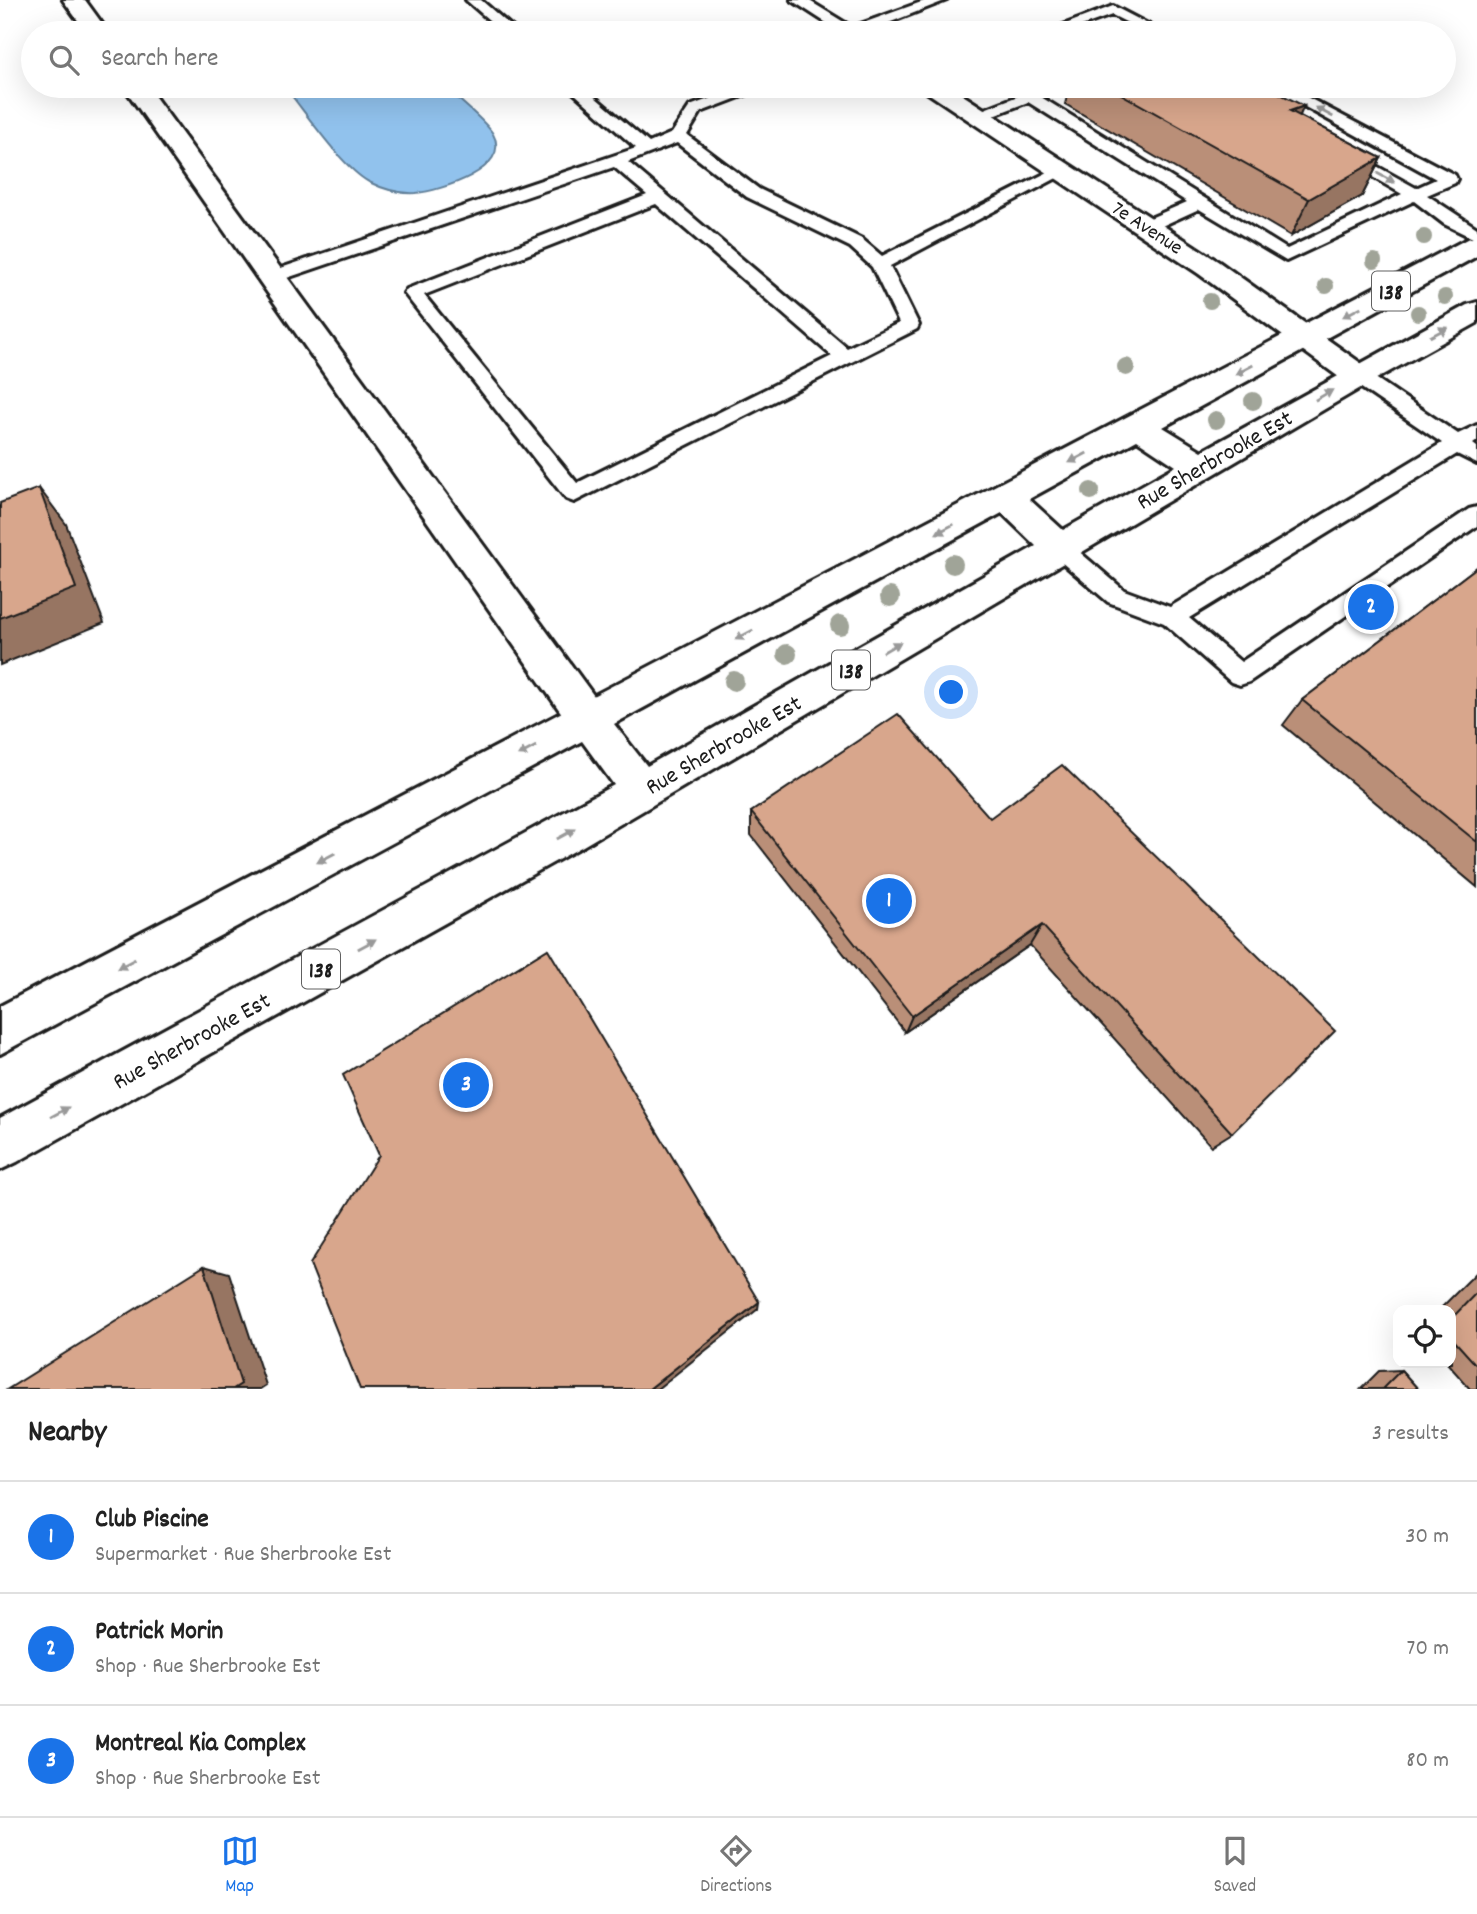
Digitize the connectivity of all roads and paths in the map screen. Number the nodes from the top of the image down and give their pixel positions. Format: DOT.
graph roads {
  1 [pos="74,0"];
  2 [pos="473,0"];
  3 [pos="798,0"];
  4 [pos="940,0"];
  5 [pos="89,21"];
  6 [pos="498,21"];
  7 [pos="832,21"];
  8 [pos="883,21"];
  9 [pos="1082,21"];
  10 [pos="1135,21"];
  11 [pos="144,98"];
  12 [pos="587,98"];
  13 [pos="724,98"];
  14 [pos="951,98"];
  15 [pos="1025,98"];
  16 [pos="1033,98"];
  17 [pos="1297,98"];
  18 [pos="979,116"];
  19 [pos="678,136"];
  20 [pos="1329,147"];
  21 [pos="647,150"];
  22 [pos="616,160"];
  23 [pos="1062,171"];
  24 [pos="1415,194"];
  25 [pos="658,197"];
  26 [pos="1199,203"];
  27 [pos="1147,226"];
  28 [pos="1477,235"];
  29 [pos="1477,245"];
  30 [pos="880,264"];
  31 [pos="272,276"];
  32 [pos="1477,311"];
  33 [pos="1304,338"];
  34 [pos="845,358"];
  35 [pos="1357,376"];
  36 [pos="1138,426"];
  37 [pos="1477,432"];
  38 [pos="1457,444"];
  39 [pos="1477,457"];
  40 [pos="1201,466"];
  41 [pos="1006,496"];
  42 [pos="1477,515"];
  43 [pos="1061,549"];
  44 [pos="1172,617"];
  45 [pos="588,719"];
  46 [pos="642,791"];
  47 [pos="0,1031"];
  48 [pos="0,1145"];
  1 -- 5 [label="main road"];
  2 -- 6 [label="lane"];
  3 -- 7 [label="lane"];
  4 -- 8 [label="lane"];
  9 -- 10 [label="lane"];
  11 -- 31 [label="main road"];
  12 -- 21 [label="lane"];
  13 -- 19 [label="lane"];
  14 -- 18 [label="main road, 7e Avenue"];
  15 -- 18 [label="lane"];
  16 -- 26 [label="lane"];
  24 -- 17 [label="lane, one-way"];
  18 -- 23 [label="main road, 7e Avenue"];
  19 -- 21 [label="lane"];
  19 -- 30 [label="lane"];
  20 -- 24 [label="lane, one-way"];
  21 -- 22 [label="lane"];
  22 -- 25 [label="lane"];
  22 -- 31 [label="lane"];
  23 -- 27 [label="main road, 7e Avenue"];
  23 -- 30 [label="lane"];
  24 -- 26 [label="lane"];
  24 -- 28 [label="lane"];
  25 -- 34 [label="lane"];
  25 -- 34 [label="lane"];
  26 -- 27 [label="lane"];
  27 -- 33 [label="main road, 7e Avenue"];
  29 -- 33 [label="main road, 138, one-way"];
  30 -- 34 [label="lane"];
  31 -- 45 [label="main road"];
  35 -- 32 [label="main road, Rue Sherbrooke Est / 138, one-way"];
  33 -- 35 [label="main road, 7e Avenue"];
  33 -- 36 [label="main road, 138, one-way"];
  35 -- 38 [label="lane"];
  40 -- 35 [label="main road, Rue Sherbrooke Est / 138, one-way"];
  36 -- 40 [label="main road"];
  36 -- 41 [label="main road, 138, one-way"];
  37 -- 38 [label="lane"];
  38 -- 39 [label="lane"];
  38 -- 44 [label="lane"];
  40 -- 43 [label="main road, Rue Sherbrooke Est / 138"];
  41 -- 43 [label="main road"];
  41 -- 45 [label="main road, 138, one-way"];
  42 -- 44 [label="lane"];
  43 -- 44 [label="lane"];
  46 -- 43 [label="main road, Rue Sherbrooke Est / 138, one-way"];
  45 -- 46 [label="main road"];
  45 -- 47 [label="main road, 138, one-way"];
  48 -- 46 [label="main road, Rue Sherbrooke Est / 138, one-way"];
}
